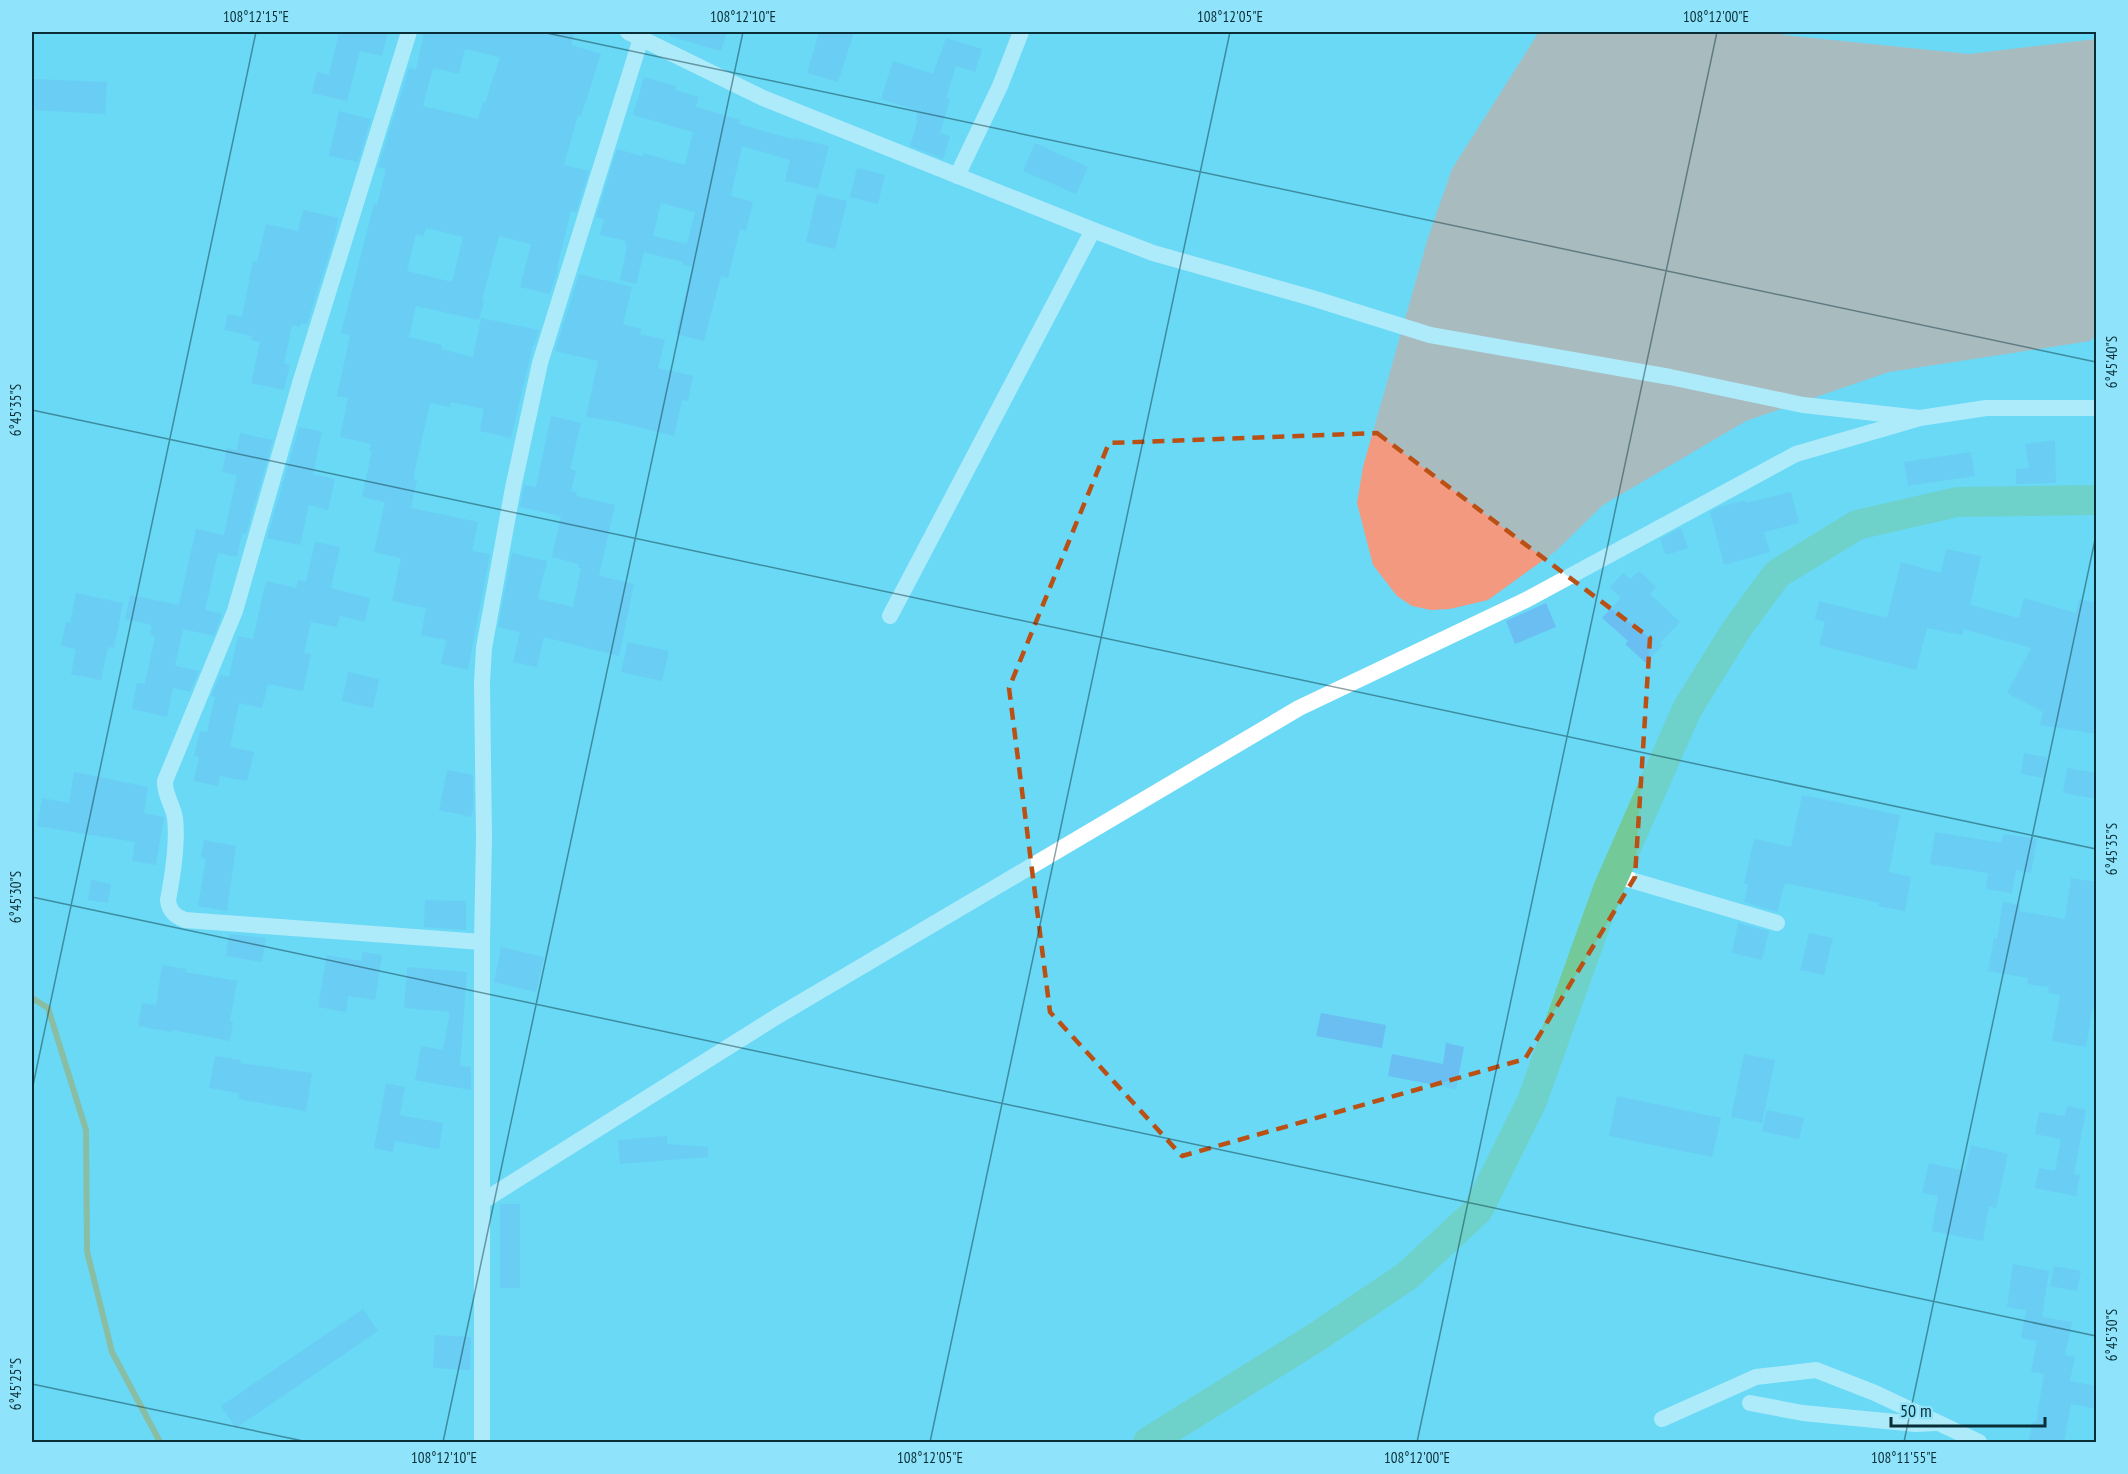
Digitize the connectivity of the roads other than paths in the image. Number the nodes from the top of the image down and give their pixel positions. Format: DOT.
graph roads {
  1 [pos="409,32"];
  2 [pos="1021,32"];
  3 [pos="635,35"];
  4 [pos="957,176"];
  5 [pos="1093,230"];
  6 [pos="2097,408"];
  7 [pos="1920,418"];
  8 [pos="2097,500"];
  9 [pos="890,615"];
  10 [pos="1614,875"];
  11 [pos="1777,923"];
  12 [pos="482,942"];
  13 [pos="483,1200"];
  14 [pos="1750,1404"];
  15 [pos="1662,1419"];
  16 [pos="1941,1423"];
  17 [pos="482,1443"];
  18 [pos="1148,1443"];
  19 [pos="1979,1443"];
  1 -- 12 [label="street"];
  2 -- 4 [label="street"];
  3 -- 4 [label="street"];
  3 -- 12 [label="street"];
  4 -- 5 [label="street"];
  5 -- 7 [label="street"];
  5 -- 9 [label="street"];
  6 -- 7 [label="street"];
  7 -- 13 [label="street"];
  8 -- 10 [label="highway"];
  10 -- 11 [label="street"];
  10 -- 18 [label="highway"];
  12 -- 13 [label="street"];
  13 -- 17 [label="street"];
  14 -- 16 [label="street"];
  15 -- 16 [label="street"];
  16 -- 19 [label="street"];
}
